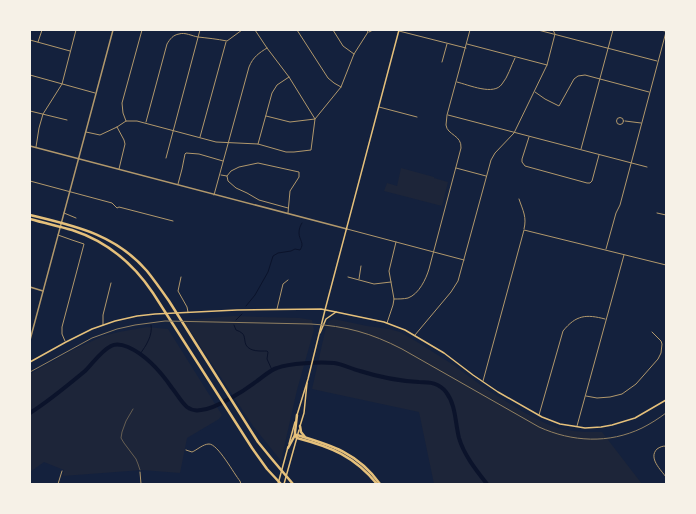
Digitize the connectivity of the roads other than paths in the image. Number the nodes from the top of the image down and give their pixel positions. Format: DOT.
graph roads {
  1 [pos="42,30"];
  2 [pos="76,30"];
  3 [pos="112,30"];
  4 [pos="142,30"];
  5 [pos="200,30"];
  6 [pos="242,30"];
  7 [pos="255,30"];
  8 [pos="297,30"];
  9 [pos="333,30"];
  10 [pos="367,30"];
  11 [pos="373,30"];
  12 [pos="470,30"];
  13 [pos="538,30"];
  14 [pos="554,30"];
  15 [pos="613,30"];
  16 [pos="662,30"];
  17 [pos="399,31"];
  18 [pos="666,31"];
  19 [pos="368,32"];
  20 [pos="555,34"];
  21 [pos="198,37"];
  22 [pos="30,40"];
  23 [pos="227,41"];
  24 [pos="38,43"];
  25 [pos="447,44"];
  26 [pos="467,44"];
  27 [pos="267,48"];
  28 [pos="466,48"];
  29 [pos="608,48"];
  30 [pos="70,51"];
  31 [pos="354,54"];
  32 [pos="516,57"];
  33 [pos="658,61"];
  34 [pos="442,62"];
  35 [pos="547,65"];
  36 [pos="30,76"];
  37 [pos="289,77"];
  38 [pos="599,79"];
  39 [pos="457,82"];
  40 [pos="62,84"];
  41 [pos="341,86"];
  42 [pos="534,92"];
  43 [pos="650,92"];
  44 [pos="95,94"];
  45 [pos="379,107"];
  46 [pos="30,111"];
  47 [pos="42,114"];
  48 [pos="447,115"];
  49 [pos="266,116"];
  50 [pos="417,117"];
  51 [pos="315,119"];
  52 [pos="67,120"];
  53 [pos="126,121"];
  54 [pos="624,121"];
  55 [pos="146,122"];
  56 [pos="642,123"];
  57 [pos="117,127"];
  58 [pos="85,131"];
  59 [pos="173,131"];
  60 [pos="514,133"];
  61 [pos="529,136"];
  62 [pos="200,138"];
  63 [pos="229,143"];
  64 [pos="258,144"];
  65 [pos="30,146"];
  66 [pos="36,148"];
  67 [pos="580,149"];
  68 [pos="599,155"];
  69 [pos="166,158"];
  70 [pos="78,159"];
  71 [pos="224,161"];
  72 [pos="631,163"];
  73 [pos="647,167"];
  74 [pos="456,168"];
  75 [pos="119,170"];
  76 [pos="220,174"];
  77 [pos="227,176"];
  78 [pos="486,176"];
  79 [pos="30,181"];
  80 [pos="178,185"];
  81 [pos="70,191"];
  82 [pos="214,195"];
  83 [pos="519,199"];
  84 [pos="289,208"];
  85 [pos="657,212"];
  86 [pos="64,213"];
  87 [pos="288,214"];
  88 [pos="30,215"];
  89 [pos="666,215"];
  90 [pos="76,218"];
  91 [pos="30,219"];
  92 [pos="173,220"];
  93 [pos="346,229"];
  94 [pos="524,230"];
  95 [pos="58,234"];
  96 [pos="396,242"];
  97 [pos="606,250"];
  98 [pos="434,253"];
  99 [pos="624,255"];
  100 [pos="464,260"];
  101 [pos="666,265"];
  102 [pos="362,266"];
  103 [pos="348,277"];
  104 [pos="181,278"];
  105 [pos="359,279"];
  106 [pos="288,280"];
  107 [pos="392,282"];
  108 [pos="111,283"];
  109 [pos="30,287"];
  110 [pos="43,291"];
  111 [pos="394,299"];
  112 [pos="277,310"];
  113 [pos="325,310"];
  114 [pos="336,312"];
  115 [pos="188,313"];
  116 [pos="606,320"];
  117 [pos="387,323"];
  118 [pos="103,325"];
  119 [pos="560,330"];
  120 [pos="563,331"];
  121 [pos="652,332"];
  122 [pos="415,335"];
  123 [pos="30,339"];
  124 [pos="66,342"];
  125 [pos="316,345"];
  126 [pos="30,362"];
  127 [pos="308,379"];
  128 [pos="482,382"];
  129 [pos="585,396"];
  130 [pos="666,400"];
  131 [pos="133,408"];
  132 [pos="297,415"];
  133 [pos="539,415"];
  134 [pos="300,426"];
  135 [pos="577,427"];
  136 [pos="297,436"];
  137 [pos="307,438"];
  138 [pos="666,446"];
  139 [pos="288,448"];
  140 [pos="186,450"];
  141 [pos="62,470"];
  142 [pos="140,472"];
  143 [pos="666,477"];
  144 [pos="58,484"];
  145 [pos="141,484"];
  146 [pos="241,484"];
  147 [pos="280,484"];
  148 [pos="284,484"];
  149 [pos="293,484"];
  150 [pos="377,484"];
  151 [pos="380,484"];
  1 -- 24 [label="street"];
  2 -- 30 [label="street"];
  3 -- 44 [label="street"];
  4 -- 53 [label="street"];
  5 -- 21 [label="street"];
  6 -- 23 [label="street"];
  7 -- 27 [label="street"];
  8 -- 41 [label="street"];
  9 -- 31 [label="street"];
  10 -- 19 [label="street"];
  11 -- 19 [label="street"];
  12 -- 26 [label="street"];
  13 -- 20 [label="street"];
  14 -- 20 [label="street"];
  15 -- 29 [label="street"];
  16 -- 18 [label="street"];
  17 -- 25 [label="street"];
  17 -- 45 [label="main road"];
  18 -- 33 [label="street"];
  19 -- 31 [label="street"];
  20 -- 29 [label="street"];
  20 -- 35 [label="street"];
  21 -- 23 [label="street"];
  21 -- 55 [label="street"];
  21 -- 59 [label="street"];
  22 -- 24 [label="street"];
  23 -- 62 [label="street"];
  24 -- 30 [label="street"];
  25 -- 28 [label="street"];
  25 -- 34 [label="street"];
  26 -- 28 [label="street"];
  26 -- 32 [label="street"];
  27 -- 37 [label="street"];
  27 -- 63 [label="street"];
  28 -- 39 [label="street"];
  29 -- 33 [label="street"];
  29 -- 38 [label="street"];
  30 -- 40 [label="street"];
  31 -- 41 [label="street"];
  32 -- 35 [label="street"];
  32 -- 39 [label="street"];
  33 -- 43 [label="street"];
  35 -- 42 [label="street"];
  36 -- 40 [label="street"];
  37 -- 49 [label="street"];
  37 -- 51 [label="street"];
  38 -- 42 [label="street"];
  38 -- 43 [label="street"];
  38 -- 67 [label="street"];
  39 -- 48 [label="street"];
  40 -- 44 [label="street"];
  40 -- 47 [label="street"];
  41 -- 51 [label="street"];
  42 -- 60 [label="street"];
  43 -- 56 [label="street"];
  44 -- 58 [label="street"];
  45 -- 50 [label="street"];
  45 -- 93 [label="main road"];
  46 -- 47 [label="street"];
  47 -- 52 [label="street"];
  47 -- 66 [label="street"];
  48 -- 60 [label="street"];
  48 -- 74 [label="street"];
  49 -- 51 [label="street"];
  49 -- 64 [label="street"];
  51 -- 64 [label="street"];
  53 -- 55 [label="street"];
  53 -- 57 [label="street"];
  54 -- 56 [label="street"];
  55 -- 59 [label="street"];
  56 -- 72 [label="street"];
  57 -- 58 [label="street"];
  57 -- 75 [label="street"];
  58 -- 70 [label="street"];
  59 -- 62 [label="street"];
  59 -- 69 [label="street"];
  60 -- 61 [label="street"];
  60 -- 78 [label="street"];
  61 -- 67 [label="street"];
  61 -- 68 [label="street"];
  62 -- 63 [label="street"];
  63 -- 64 [label="street"];
  63 -- 71 [label="street"];
  65 -- 66 [label="street"];
  66 -- 70 [label="street"];
  67 -- 68 [label="street"];
  68 -- 72 [label="street"];
  70 -- 75 [label="street"];
  70 -- 81 [label="street"];
  71 -- 76 [label="street"];
  71 -- 80 [label="street"];
  72 -- 73 [label="street"];
  72 -- 97 [label="street"];
  74 -- 78 [label="street"];
  74 -- 98 [label="street"];
  75 -- 80 [label="street"];
  76 -- 77 [label="street"];
  76 -- 82 [label="street"];
  77 -- 84 [label="street"];
  77 -- 84 [label="street"];
  78 -- 100 [label="street"];
  79 -- 81 [label="street"];
  80 -- 82 [label="street"];
  81 -- 86 [label="street"];
  81 -- 92 [label="street"];
  82 -- 87 [label="street"];
  83 -- 94 [label="street"];
  84 -- 87 [label="street"];
  85 -- 89 [label="street"];
  86 -- 90 [label="street"];
  86 -- 95 [label="street"];
  87 -- 93 [label="street"];
  88 -- 149 [label="highway"];
  91 -- 147 [label="highway"];
  93 -- 96 [label="street"];
  93 -- 113 [label="main road"];
  94 -- 97 [label="street"];
  94 -- 128 [label="street"];
  95 -- 110 [label="street"];
  95 -- 124 [label="street"];
  96 -- 98 [label="street"];
  96 -- 107 [label="street"];
  97 -- 99 [label="street"];
  98 -- 100 [label="street"];
  98 -- 111 [label="street"];
  99 -- 101 [label="street"];
  99 -- 116 [label="street"];
  100 -- 122 [label="street"];
  102 -- 105 [label="street"];
  103 -- 105 [label="street"];
  104 -- 115 [label="street"];
  105 -- 107 [label="street"];
  106 -- 112 [label="street"];
  107 -- 111 [label="street"];
  108 -- 118 [label="street"];
  109 -- 110 [label="street"];
  110 -- 123 [label="street"];
  111 -- 117 [label="street"];
  112 -- 113 [label="main road"];
  112 -- 115 [label="main road"];
  113 -- 114 [label="main road"];
  113 -- 125 [label="main road"];
  114 -- 117 [label="main road"];
  114 -- 125 [label="main road"];
  115 -- 118 [label="main road"];
  116 -- 120 [label="street"];
  116 -- 129 [label="street"];
  117 -- 122 [label="main road"];
  118 -- 124 [label="main road"];
  119 -- 120 [label="street"];
  120 -- 133 [label="street"];
  121 -- 129 [label="street"];
  122 -- 128 [label="main road"];
  124 -- 126 [label="main road"];
  125 -- 127 [label="main road"];
  127 -- 132 [label="main road"];
  127 -- 134 [label="main road"];
  128 -- 133 [label="main road"];
  129 -- 135 [label="street"];
  130 -- 135 [label="main road"];
  131 -- 142 [label="lane"];
  132 -- 136 [label="highway"];
  132 -- 139 [label="main road"];
  133 -- 135 [label="main road"];
  134 -- 136 [label="main road"];
  134 -- 137 [label="highway"];
  136 -- 137 [label="highway"];
  136 -- 139 [label="highway"];
  136 -- 148 [label="main road"];
  136 -- 150 [label="highway"];
  137 -- 151 [label="highway"];
  138 -- 143 [label="street"];
  139 -- 147 [label="main road"];
  140 -- 146 [label="street"];
  141 -- 144 [label="street"];
  142 -- 145 [label="street"];
}
